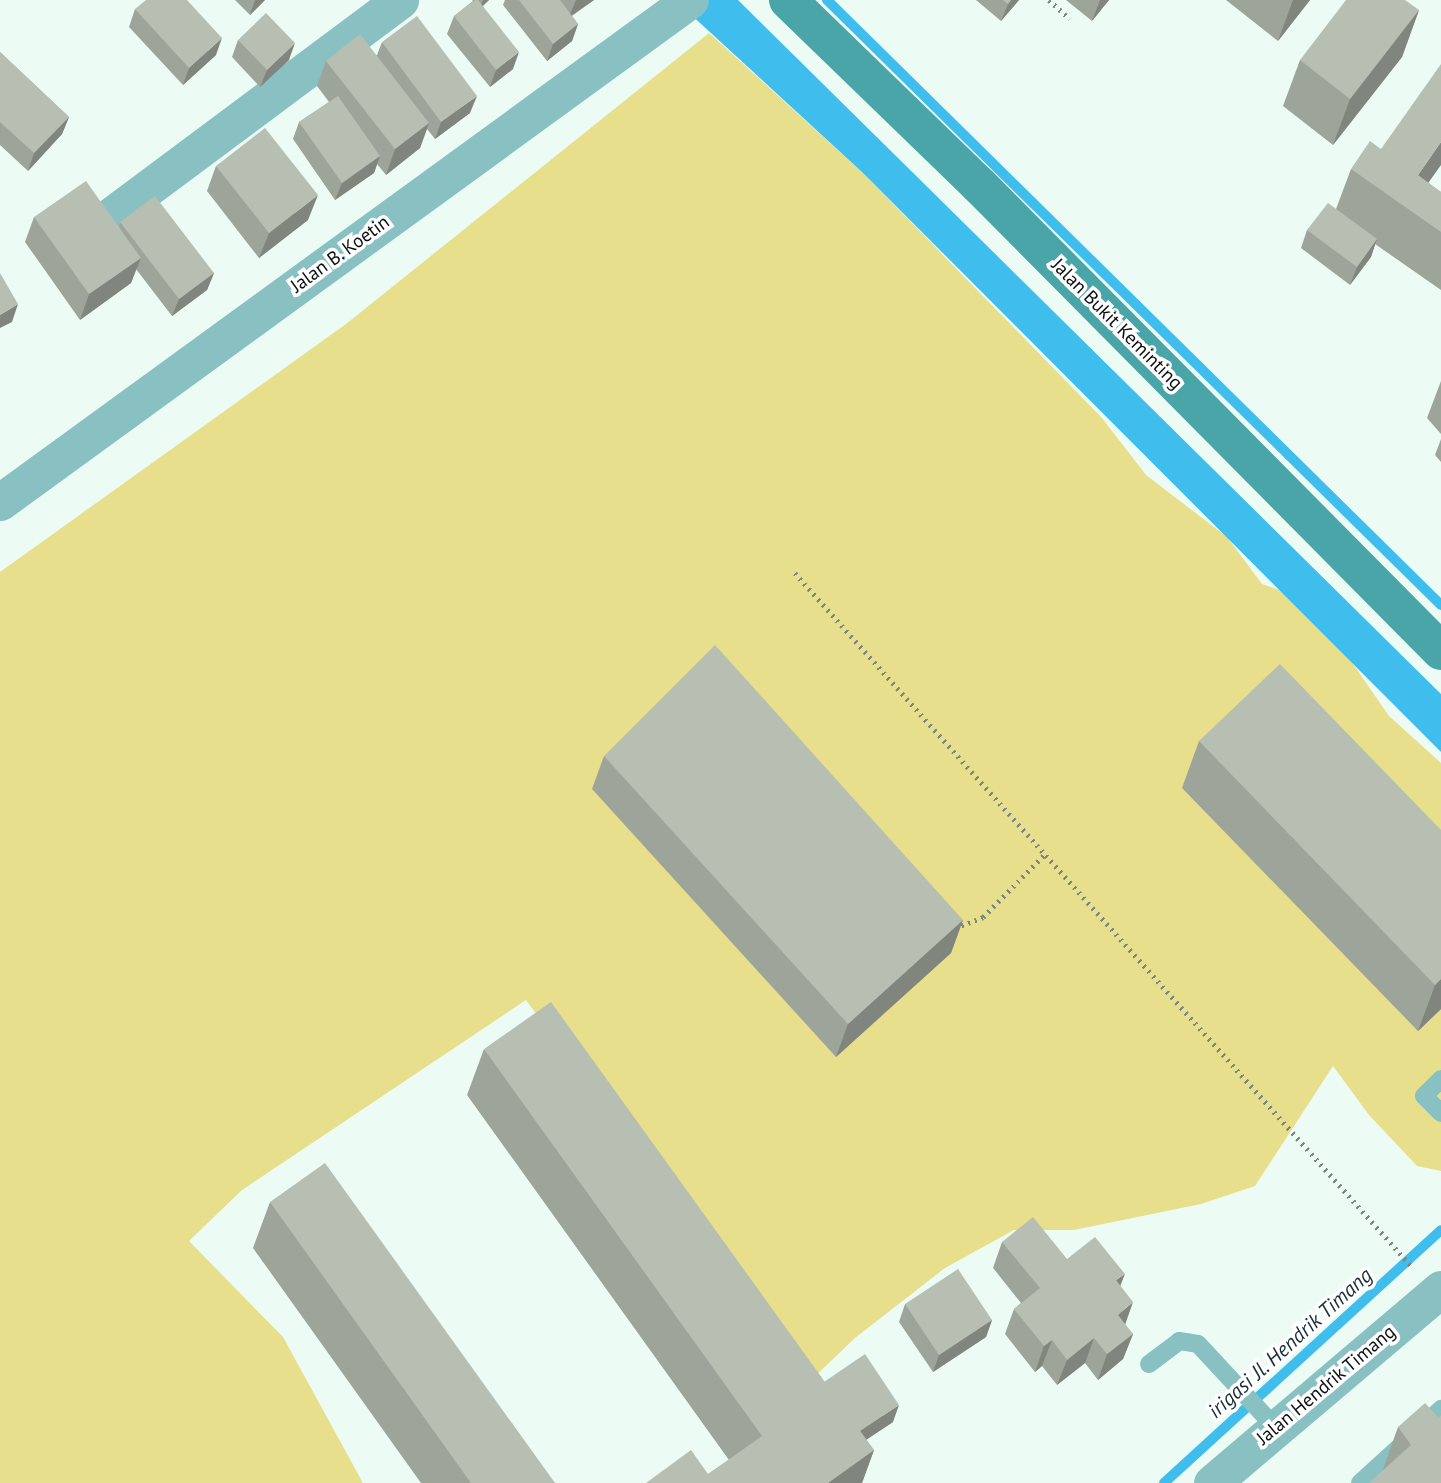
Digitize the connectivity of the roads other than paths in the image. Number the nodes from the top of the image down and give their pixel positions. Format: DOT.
graph roads {
  1 [pos="400,0"];
  2 [pos="788,0"];
  3 [pos="686,3"];
  4 [pos="97,226"];
  5 [pos="0,502"];
  6 [pos="1441,652"];
  7 [pos="1441,1079"];
  8 [pos="1441,1113"];
  9 [pos="1430,1281"];
  10 [pos="1149,1364"];
  11 [pos="1441,1409"];
  12 [pos="1269,1421"];
  13 [pos="1212,1483"];
  14 [pos="1360,1483"];
  1 -- 4 [label="street"];
  2 -- 6 [label="main road, Jalan Bukit Keminting"];
  3 -- 5 [label="street, Jalan B. Koetin"];
  7 -- 8 [label="lane"];
  9 -- 12 [label="street, Jalan Hendrik Timang"];
  10 -- 12 [label="lane"];
  11 -- 14 [label="lane"];
  12 -- 13 [label="street, Jalan Hendrik Timang"];
}
